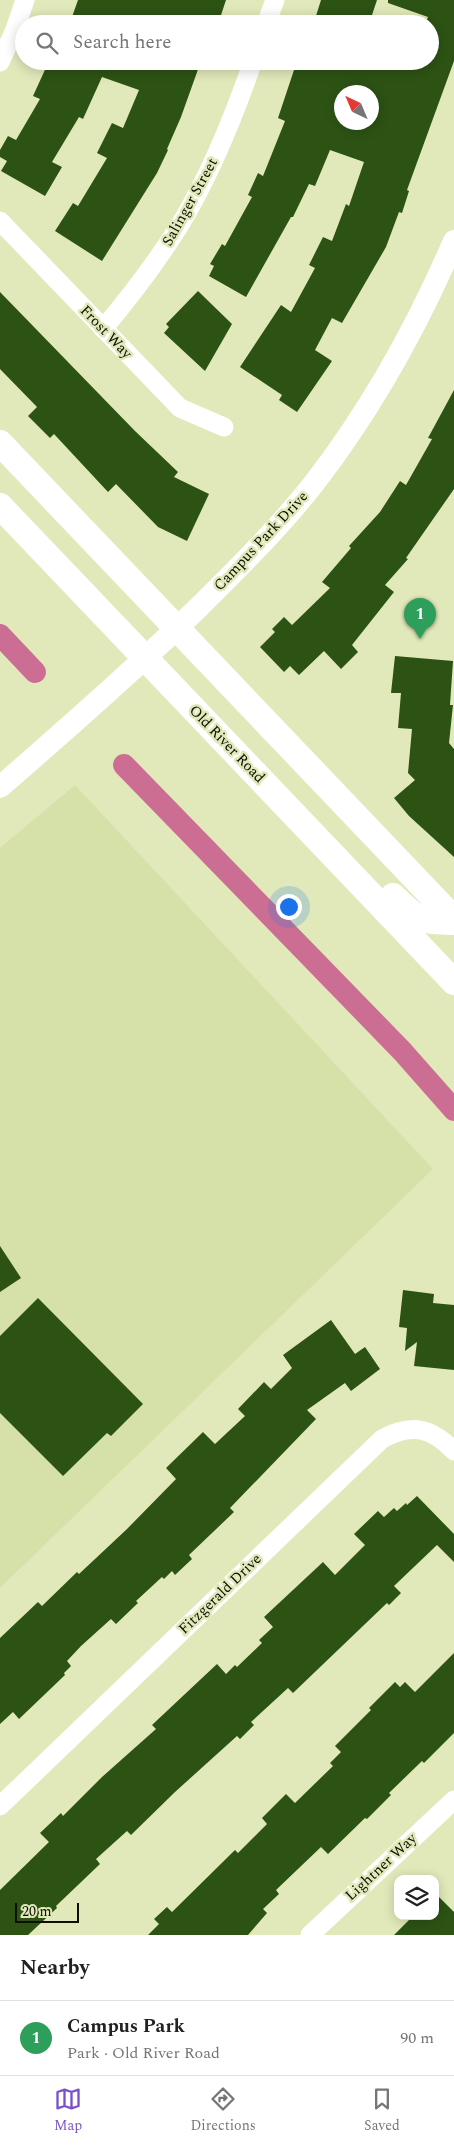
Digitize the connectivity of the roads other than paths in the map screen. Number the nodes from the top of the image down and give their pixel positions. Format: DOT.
graph roads {
  1 [pos="25,0"];
  2 [pos="275,0"];
  3 [pos="20,15"];
  4 [pos="269,15"];
  5 [pos="15,29"];
  6 [pos="0,62"];
  7 [pos="250,70"];
  8 [pos="0,221"];
  9 [pos="454,241"];
  10 [pos="103,329"];
  11 [pos="224,427"];
  12 [pos="0,443"];
  13 [pos="0,506"];
  14 [pos="177,628"];
  15 [pos="146,658"];
  16 [pos="0,787"];
  17 [pos="332,854"];
  18 [pos="454,921"];
  19 [pos="454,982"];
  20 [pos="454,1451"];
  21 [pos="454,1800"];
  22 [pos="0,1806"];
  23 [pos="310,1935"];
  1 -- 3 [label="street"];
  2 -- 4 [label="street"];
  5 -- 6 [label="street"];
  7 -- 10 [label="street, Salinger Street"];
  8 -- 10 [label="street, Frost Way"];
  9 -- 14 [label="street, Campus Park Drive"];
  10 -- 11 [label="street, Frost Way"];
  12 -- 14 [label="main road"];
  13 -- 15 [label="main road, Old River Road"];
  14 -- 15 [label="street, Campus Park Drive"];
  14 -- 18 [label="main road"];
  15 -- 16 [label="street, Campus Park Drive"];
  15 -- 17 [label="main road, Old River Road"];
  17 -- 18 [label="main road"];
  17 -- 19 [label="main road, Old River Road"];
  20 -- 22 [label="street, Fitzgerald Drive"];
  21 -- 23 [label="street, Lightner Way"];
}
